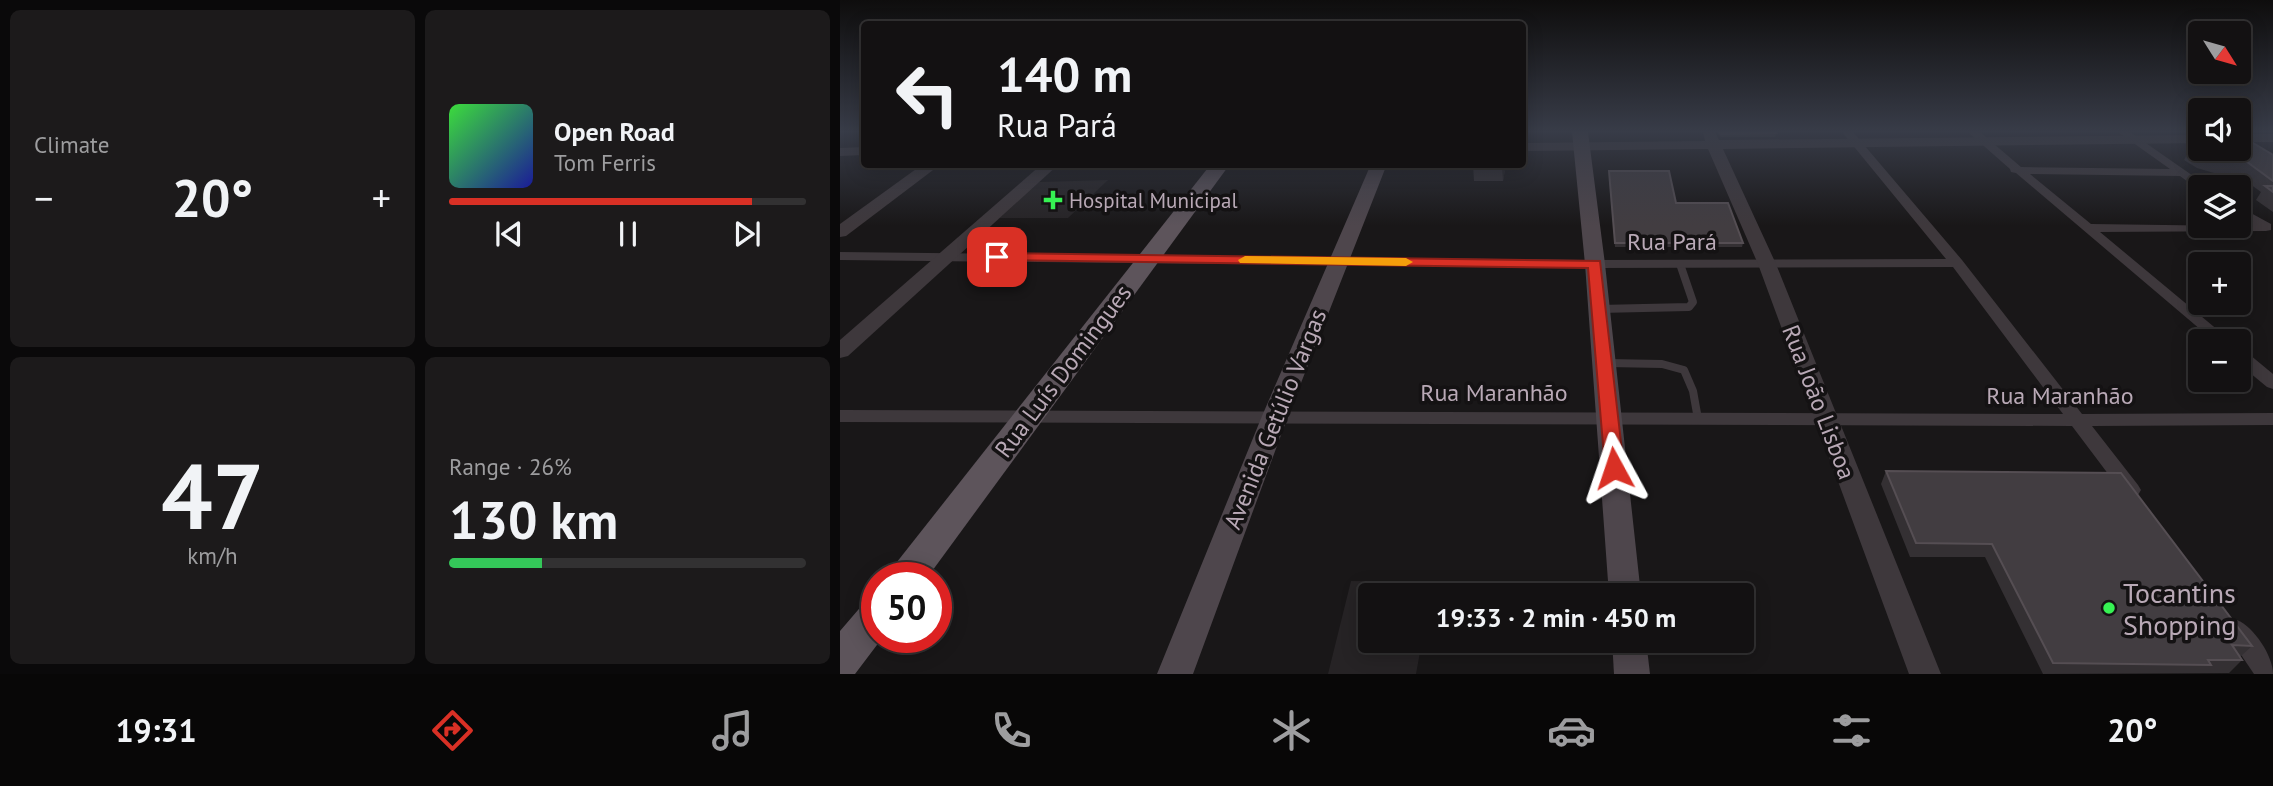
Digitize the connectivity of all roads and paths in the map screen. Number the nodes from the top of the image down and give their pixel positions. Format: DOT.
graph roads {
  1 [pos="1584,163"];
  2 [pos="1723,163"];
  3 [pos="1874,163"];
  4 [pos="2008,163"];
  5 [pos="2167,163"];
  6 [pos="928,168"];
  7 [pos="1047,168"];
  8 [pos="1218,168"];
  9 [pos="1377,168"];
  10 [pos="2015,170"];
  11 [pos="2181,173"];
  12 [pos="2188,177"];
  13 [pos="2251,218"];
  14 [pos="2088,228"];
  15 [pos="2269,230"];
  16 [pos="840,232"];
  17 [pos="840,256"];
  18 [pos="948,256"];
  19 [pos="1146,259"];
  20 [pos="1339,261"];
  21 [pos="1957,263"];
  22 [pos="1595,264"];
  23 [pos="1680,264"];
  24 [pos="1767,264"];
  25 [pos="1600,309"];
  26 [pos="2209,329"];
  27 [pos="840,351"];
  28 [pos="1605,363"];
  29 [pos="2251,365"];
  30 [pos="2273,383"];
  31 [pos="840,416"];
  32 [pos="1031,416"];
  33 [pos="1275,416"];
  34 [pos="1610,417"];
  35 [pos="1699,419"];
  36 [pos="2078,419"];
  37 [pos="2273,419"];
  38 [pos="1826,421"];
  39 [pos="2144,508"];
  40 [pos="918,562"];
  41 [pos="1624,583"];
  42 [pos="2227,618"];
  43 [pos="861,636"];
  44 [pos="1630,653"];
  45 [pos="840,663"];
  46 [pos="1175,674"];
  47 [pos="1632,674"];
  48 [pos="1925,674"];
  49 [pos="2269,674"];
  1 -- 22 [label="main road"];
  2 -- 24 [label="street, Rua João Lisboa"];
  3 -- 21 [label="street"];
  4 -- 10 [label="street"];
  5 -- 11 [label="street"];
  6 -- 16 [label="street"];
  7 -- 18 [label="street"];
  8 -- 19 [label="main road, Rua Luís Domingues"];
  9 -- 20 [label="main road, Avenida Getúlio Vargas"];
  10 -- 11 [label="street"];
  10 -- 14 [label="street"];
  11 -- 12 [label="street"];
  13 -- 15 [label="street"];
  14 -- 15 [label="street"];
  14 -- 26 [label="street"];
  17 -- 18 [label="street, Rua Pará"];
  18 -- 19 [label="street, Rua Pará"];
  18 -- 27 [label="street"];
  19 -- 20 [label="street, Rua Pará"];
  19 -- 32 [label="main road, Rua Luís Domingues"];
  20 -- 22 [label="street, Rua Pará"];
  20 -- 33 [label="main road, Avenida Getúlio Vargas"];
  21 -- 24 [label="street, Rua Pará"];
  21 -- 36 [label="street"];
  22 -- 23 [label="street, Rua Pará"];
  22 -- 25 [label="main road"];
  23 -- 24 [label="street, Rua Pará"];
  23 -- 25 [label="lane"];
  24 -- 38 [label="street, Rua João Lisboa"];
  25 -- 28 [label="main road"];
  28 -- 34 [label="main road"];
  28 -- 35 [label="lane"];
  29 -- 30 [label="street"];
  31 -- 32 [label="street, Rua Maranhão"];
  32 -- 33 [label="street, Rua Maranhão"];
  32 -- 40 [label="main road, Rua Luís Domingues"];
  33 -- 34 [label="street, Rua Maranhão"];
  33 -- 46 [label="main road, Avenida Getúlio Vargas"];
  34 -- 35 [label="street, Rua Maranhão"];
  34 -- 41 [label="main road"];
  35 -- 38 [label="street, Rua Maranhão"];
  36 -- 37 [label="street, Rua Maranhão"];
  36 -- 38 [label="street, Rua Maranhão"];
  36 -- 39 [label="street"];
  38 -- 48 [label="street, Rua João Lisboa"];
  42 -- 49 [label="street"];
  43 -- 45 [label="main road"];
  44 -- 47 [label="main road"];
}
